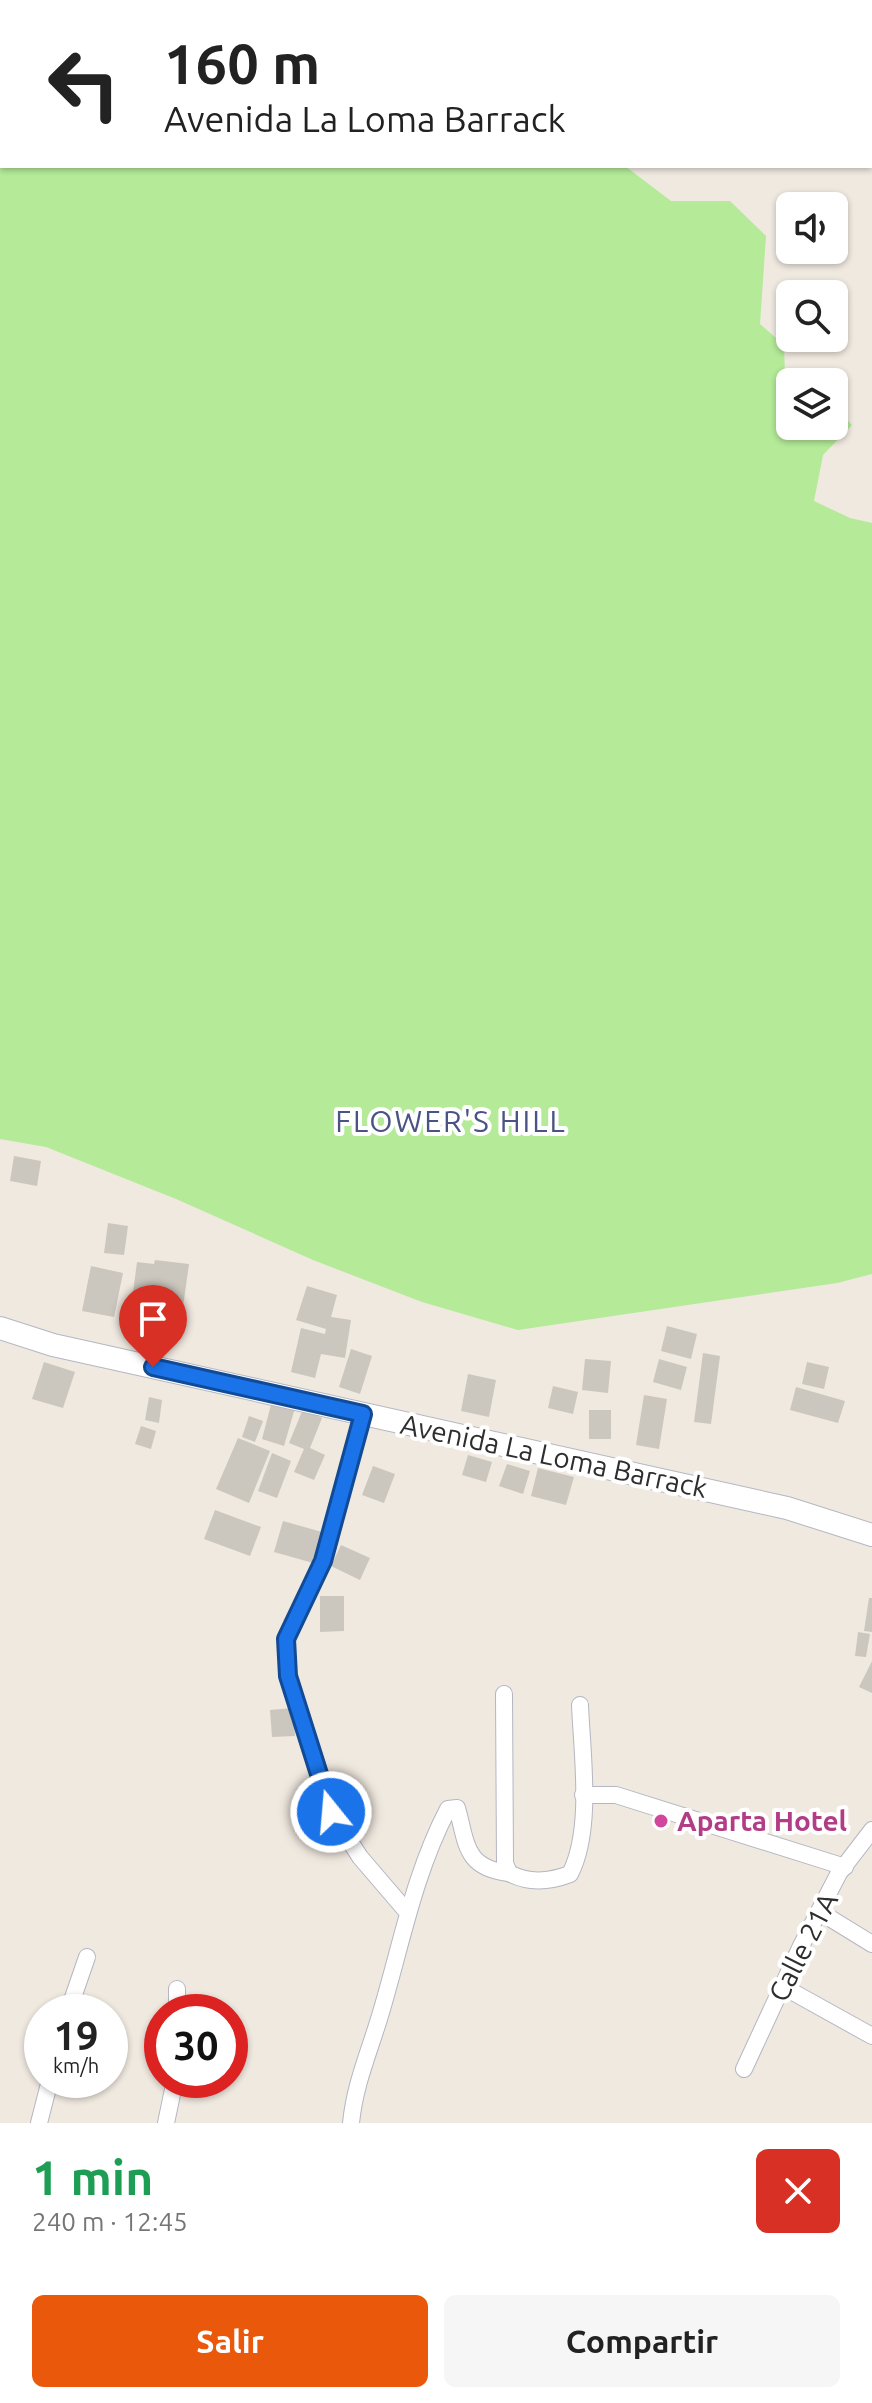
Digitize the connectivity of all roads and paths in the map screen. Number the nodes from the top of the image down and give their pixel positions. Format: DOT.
graph roads {
  1 [pos="0,1328"];
  2 [pos="363,1414"];
  3 [pos="872,1535"];
  4 [pos="504,1694"];
  5 [pos="580,1705"];
  6 [pos="583,1795"];
  7 [pos="872,1830"];
  8 [pos="845,1867"];
  9 [pos="509,1873"];
  10 [pos="820,1912"];
  11 [pos="408,1913"];
  12 [pos="872,1944"];
  13 [pos="87,1957"];
  14 [pos="782,1986"];
  15 [pos="177,1989"];
  16 [pos="74,1994"];
  17 [pos="177,1994"];
  18 [pos="872,2036"];
  19 [pos="744,2069"];
  20 [pos="45,2098"];
  21 [pos="171,2098"];
  22 [pos="39,2123"];
  23 [pos="166,2123"];
  24 [pos="351,2123"];
  1 -- 2 [label="main road, Avenida La Loma Barrack"];
  2 -- 3 [label="main road, Avenida La Loma Barrack"];
  2 -- 11 [label="street"];
  4 -- 9 [label="street"];
  5 -- 6 [label="street"];
  6 -- 8 [label="street"];
  6 -- 9 [label="street"];
  7 -- 8 [label="street, Calle 21A"];
  8 -- 10 [label="street, Calle 21A"];
  9 -- 11 [label="street"];
  10 -- 12 [label="street"];
  10 -- 14 [label="street, Calle 21A"];
  11 -- 24 [label="street"];
  13 -- 16 [label="street"];
  14 -- 18 [label="street"];
  14 -- 19 [label="street, Calle 21A"];
  15 -- 17 [label="street"];
  20 -- 22 [label="street"];
  21 -- 23 [label="street"];
}
